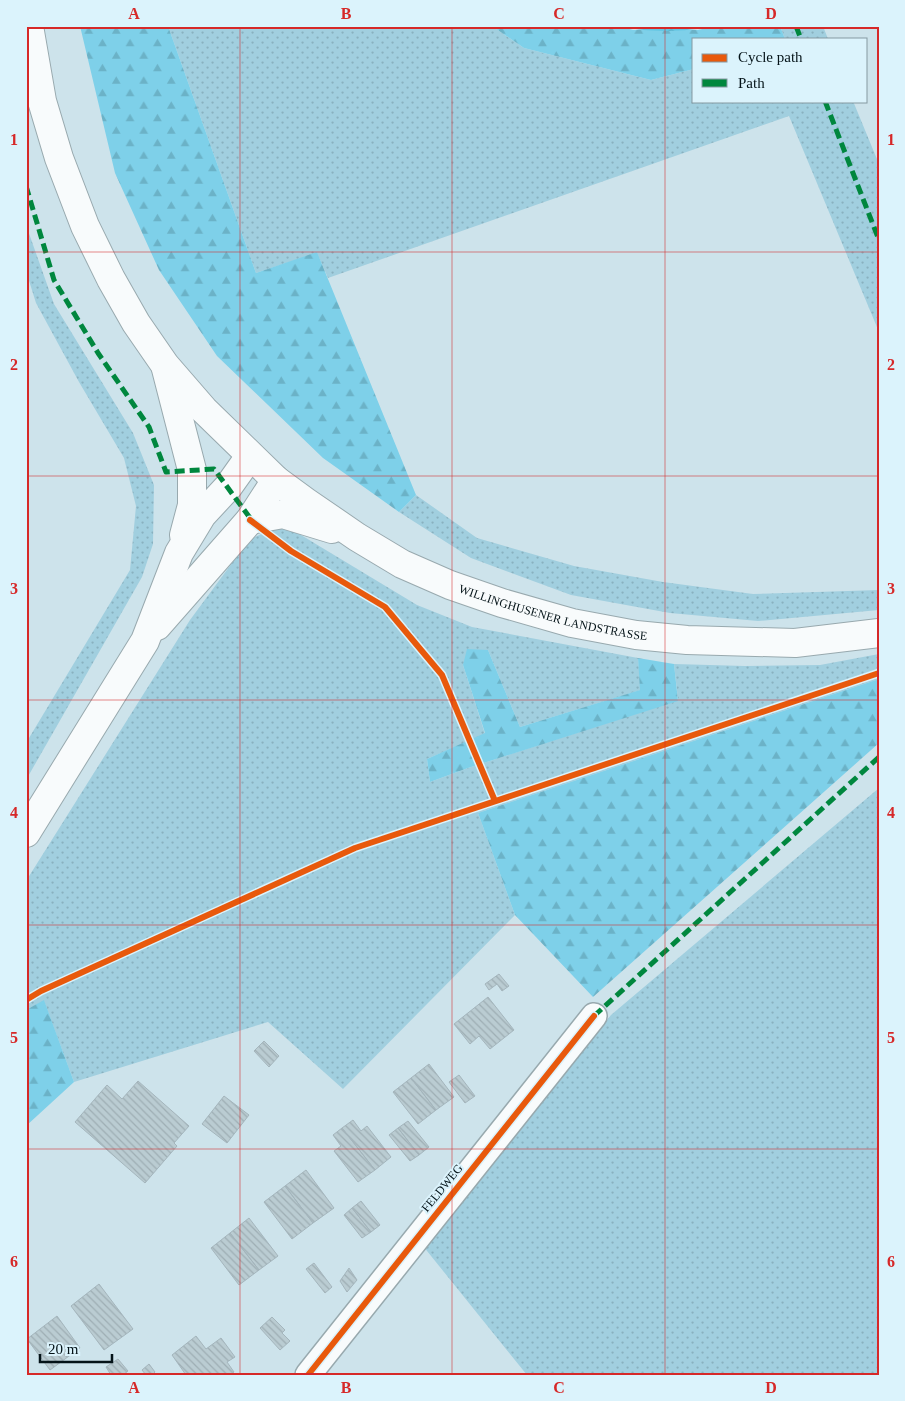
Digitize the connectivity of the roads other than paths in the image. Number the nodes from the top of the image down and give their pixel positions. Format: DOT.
graph roads {
  1 [pos="29,26"];
  2 [pos="165,365"];
  3 [pos="263,468"];
  4 [pos="250,520"];
  5 [pos="357,537"];
  6 [pos="179,553"];
  7 [pos="879,633"];
  8 [pos="145,641"];
  9 [pos="26,833"];
  10 [pos="594,1016"];
  11 [pos="308,1375"];
  1 -- 2 [label="main road"];
  2 -- 3 [label="main road, WILLINGHUSENER LANDSTRASSE"];
  2 -- 6 [label="main road"];
  3 -- 4 [label="main road"];
  3 -- 5 [label="main road, WILLINGHUSENER LANDSTRASSE"];
  3 -- 6 [label="main road"];
  4 -- 5 [label="main road"];
  4 -- 8 [label="main road"];
  5 -- 7 [label="main road, WILLINGHUSENER LANDSTRASSE"];
  6 -- 8 [label="main road"];
  8 -- 9 [label="main road"];
  10 -- 11 [label="street, FELDWEG"];
}
